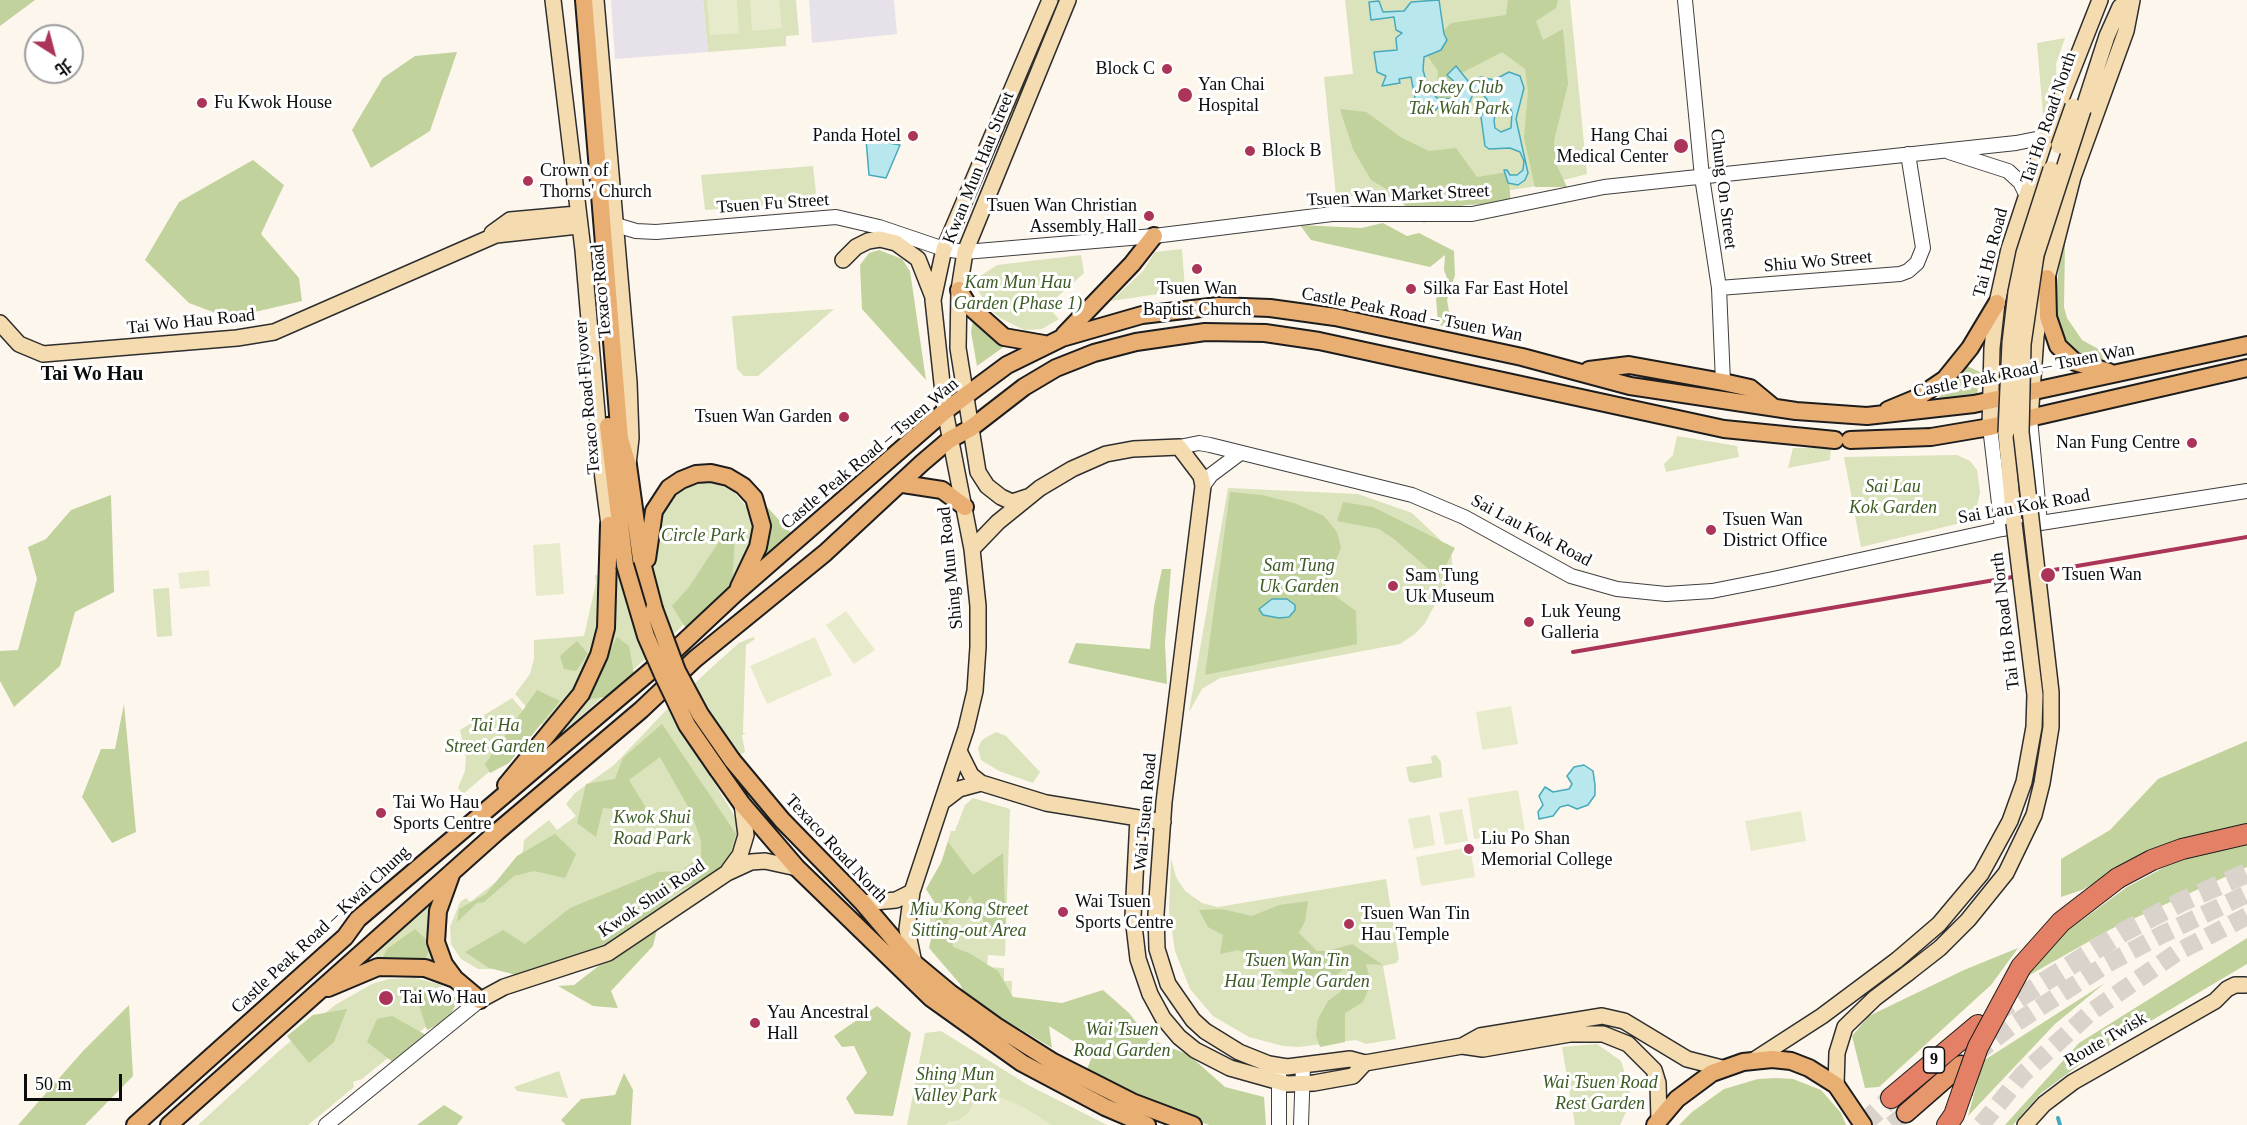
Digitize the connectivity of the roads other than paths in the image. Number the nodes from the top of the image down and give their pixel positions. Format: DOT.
graph roads {
  1 [pos="553,0"];
  2 [pos="575,0"];
  3 [pos="584,0"];
  4 [pos="596,0"];
  5 [pos="1050,0"];
  6 [pos="1068,0"];
  7 [pos="1685,0"];
  8 [pos="2117,2"];
  9 [pos="2046,137"];
  10 [pos="1939,150"];
  11 [pos="1908,154"];
  12 [pos="1702,177"];
  13 [pos="2027,196"];
  14 [pos="578,220"];
  15 [pos="616,225"];
  16 [pos="1154,236"];
  17 [pos="944,249"];
  18 [pos="965,252"];
  19 [pos="843,260"];
  20 [pos="2047,278"];
  21 [pos="2002,279"];
  22 [pos="1719,288"];
  23 [pos="959,290"];
  24 [pos="933,300"];
  25 [pos="1997,303"];
  26 [pos="0,323"];
  27 [pos="1062,338"];
  28 [pos="1044,345"];
  29 [pos="2247,345"];
  30 [pos="2247,368"];
  31 [pos="1582,371"];
  32 [pos="2116,373"];
  33 [pos="1724,382"];
  34 [pos="2031,392"];
  35 [pos="965,398"];
  36 [pos="1990,401"];
  37 [pos="1775,408"];
  38 [pos="945,411"];
  39 [pos="1867,416"];
  40 [pos="2030,419"];
  41 [pos="1990,427"];
  42 [pos="971,428"];
  43 [pos="950,440"];
  44 [pos="1179,447"];
  45 [pos="1239,454"];
  46 [pos="628,465"];
  47 [pos="903,483"];
  48 [pos="1203,486"];
  49 [pos="2247,491"];
  50 [pos="1029,496"];
  51 [pos="965,507"];
  52 [pos="2040,523"];
  53 [pos="609,525"];
  54 [pos="2002,529"];
  55 [pos="972,549"];
  56 [pos="625,565"];
  57 [pos="645,577"];
  58 [pos="736,593"];
  59 [pos="673,652"];
  60 [pos="959,752"];
  61 [pos="725,765"];
  62 [pos="981,783"];
  63 [pos="942,801"];
  64 [pos="742,804"];
  65 [pos="490,807"];
  66 [pos="1138,818"];
  67 [pos="1163,822"];
  68 [pos="2247,834"];
  69 [pos="797,868"];
  70 [pos="453,872"];
  71 [pos="727,873"];
  72 [pos="912,892"];
  73 [pos="863,903"];
  74 [pos="914,963"];
  75 [pos="455,979"];
  76 [pos="2246,985"];
  77 [pos="313,994"];
  78 [pos="480,1000"];
  79 [pos="1978,1025"];
  80 [pos="1462,1046"];
  81 [pos="1754,1060"];
  82 [pos="1365,1063"];
  83 [pos="1961,1065"];
  84 [pos="1279,1066"];
  85 [pos="1303,1066"];
  86 [pos="1722,1068"];
  87 [pos="1279,1082"];
  88 [pos="1302,1084"];
  89 [pos="1836,1085"];
  90 [pos="1891,1098"];
  91 [pos="1906,1113"];
  92 [pos="1657,1122"];
  93 [pos="135,1125"];
  94 [pos="169,1125"];
  95 [pos="326,1125"];
  96 [pos="1147,1125"];
  97 [pos="1193,1125"];
  98 [pos="1279,1125"];
  99 [pos="1300,1125"];
  100 [pos="1863,1125"];
  101 [pos="1947,1125"];
  102 [pos="2025,1125"];
  1 -- 14 [label="main road, Texaco Road"];
  2 -- 56 [label="main road, Texaco Road Flyover"];
  3 -- 46 [label="main road, Texaco Road Flyover"];
  4 -- 15 [label="main road, Texaco Road"];
  5 -- 17 [label="main road, Kwan Mun Hau Street"];
  6 -- 18 [label="main road, Kwan Mun Hau Street"];
  7 -- 12 [label="street, Chung On Street"];
  8 -- 9 [label="main road, Tai Ho Road"];
  8 -- 20 [label="main road"];
  8 -- 81 [label="main road, Tai Ho Road North, bridge"];
  8 -- 89 [label="main road, Tai Ho Road North, bridge"];
  9 -- 10 [label="street, Tsuen Wan Market Street"];
  9 -- 13 [label="main road, Tai Ho Road"];
  10 -- 11 [label="street, Tsuen Wan Market Street"];
  10 -- 13 [label="street, Tsuen Wan Market Street"];
  11 -- 12 [label="street, Tsuen Wan Market Street"];
  11 -- 22 [label="street, Shiu Wo Street"];
  12 -- 16 [label="street, Tsuen Wan Market Street"];
  12 -- 22 [label="street, Chung On Street"];
  13 -- 21 [label="main road, Tai Ho Road"];
  14 -- 26 [label="main road, Tai Wo Hau Road"];
  14 -- 53 [label="main road, Texaco Road"];
  15 -- 17 [label="street, Tsuen Fu Street"];
  15 -- 46 [label="main road, Texaco Road"];
  16 -- 18 [label="street, Tsuen Wan Market Street"];
  16 -- 27 [label="main road"];
  17 -- 18 [label="street, Tsuen Fu Street"];
  17 -- 24 [label="main road, Kwan Mun Hau Street"];
  18 -- 23 [label="main road, Kwan Mun Hau Street"];
  19 -- 24 [label="main road"];
  20 -- 21 [label="main road"];
  20 -- 32 [label="main road"];
  20 -- 34 [label="main road"];
  21 -- 25 [label="main road, Tai Ho Road"];
  22 -- 33 [label="street, Chung On Street"];
  23 -- 28 [label="main road"];
  23 -- 35 [label="main road, Kwan Mun Hau Street"];
  24 -- 38 [label="main road, Kwan Mun Hau Street"];
  25 -- 36 [label="main road, Tai Ho Road"];
  25 -- 39 [label="main road"];
  27 -- 28 [label="main road, Castle Peak Road – Tsuen Wan"];
  27 -- 31 [label="main road, Castle Peak Road – Tsuen Wan"];
  28 -- 35 [label="main road, Castle Peak Road – Tsuen Wan"];
  29 -- 32 [label="main road, Castle Peak Road – Tsuen Wan"];
  30 -- 40 [label="main road"];
  31 -- 33 [label="main road"];
  31 -- 37 [label="main road, Castle Peak Road – Tsuen Wan"];
  32 -- 34 [label="main road, Castle Peak Road – Tsuen Wan"];
  33 -- 37 [label="main road"];
  34 -- 36 [label="main road, Castle Peak Road – Tsuen Wan"];
  34 -- 40 [label="main road"];
  35 -- 38 [label="main road, Castle Peak Road – Tsuen Wan"];
  35 -- 42 [label="main road, Kwan Mun Hau Street"];
  36 -- 39 [label="main road, Castle Peak Road – Tsuen Wan"];
  36 -- 41 [label="main road, Tai Ho Road"];
  37 -- 39 [label="main road, Castle Peak Road – Tsuen Wan"];
  38 -- 43 [label="main road, Shing Mun Road"];
  38 -- 58 [label="main road, Castle Peak Road – Tsuen Wan"];
  40 -- 41 [label="main road"];
  40 -- 52 [label="street"];
  41 -- 42 [label="main road"];
  41 -- 54 [label="street, Tai Ho Road"];
  42 -- 43 [label="main road"];
  42 -- 50 [label="main road"];
  43 -- 47 [label="main road"];
  43 -- 51 [label="main road, Shing Mun Road"];
  44 -- 45 [label="street, Sai Lau Kok Road"];
  44 -- 48 [label="main road"];
  44 -- 50 [label="main road, Sai Lau Kok Road"];
  45 -- 48 [label="street"];
  45 -- 54 [label="street, Sai Lau Kok Road"];
  46 -- 57 [label="main road, Texaco Road"];
  47 -- 51 [label="main road"];
  47 -- 70 [label="main road"];
  48 -- 67 [label="main road, Wai Tsuen Road"];
  49 -- 52 [label="street, Sai Lau Kok Road"];
  50 -- 55 [label="main road, Sai Lau Kok Road"];
  51 -- 55 [label="main road, Shing Mun Road"];
  52 -- 54 [label="street, Sai Lau Kok Road"];
  53 -- 56 [label="main road, Texaco Road"];
  53 -- 65 [label="main road"];
  55 -- 60 [label="main road, Shing Mun Road"];
  56 -- 61 [label="main road, Texaco Road Flyover, bridge"];
  57 -- 58 [label="main road"];
  57 -- 61 [label="main road, bridge"];
  58 -- 59 [label="main road, Castle Peak Road – Tsuen Wan"];
  59 -- 65 [label="main road, Castle Peak Road – Kwai Chung"];
  60 -- 62 [label="main road"];
  60 -- 63 [label="main road, Shing Mun Road"];
  61 -- 64 [label="main road, Texaco Road North"];
  61 -- 73 [label="main road, Texaco Road North"];
  62 -- 63 [label="main road"];
  62 -- 66 [label="main road"];
  63 -- 72 [label="main road, Shing Mun Road"];
  64 -- 69 [label="main road, Texaco Road North"];
  64 -- 71 [label="main road, Kwok Shui Road"];
  65 -- 93 [label="main road, Castle Peak Road – Kwai Chung"];
  66 -- 67 [label="main road"];
  66 -- 87 [label="main road, Wai Tsuen Road"];
  67 -- 84 [label="main road, Wai Tsuen Road"];
  68 -- 101 [label="highway, bridge"];
  69 -- 71 [label="main road, Kwok Shui Road"];
  69 -- 96 [label="main road, Texaco Road North"];
  70 -- 75 [label="main road"];
  70 -- 77 [label="main road"];
  71 -- 78 [label="main road, Kwok Shui Road"];
  72 -- 73 [label="main road"];
  72 -- 74 [label="main road, Shing Mun Road"];
  73 -- 74 [label="main road, Texaco Road North"];
  74 -- 97 [label="main road, Texaco Road North"];
  75 -- 77 [label="main road"];
  75 -- 78 [label="main road"];
  76 -- 102 [label="main road, Route Twisk"];
  77 -- 94 [label="main road"];
  78 -- 95 [label="street, Kwok Shui Road"];
  79 -- 90 [label="highway, 9"];
  80 -- 82 [label="main road, Wai Tsuen Road"];
  80 -- 86 [label="main road, Wai Tsuen Road"];
  80 -- 92 [label="main road, Wai Tsuen Road"];
  81 -- 86 [label="main road"];
  81 -- 89 [label="main road"];
  82 -- 85 [label="main road, Wai Tsuen Road"];
  82 -- 88 [label="main road, Wai Tsuen Road"];
  83 -- 91 [label="highway, 9"];
  84 -- 85 [label="main road, Wai Tsuen Road"];
  84 -- 87 [label="street"];
  85 -- 88 [label="street"];
  86 -- 92 [label="main road"];
  87 -- 88 [label="main road, Wai Tsuen Road"];
  87 -- 98 [label="street"];
  88 -- 99 [label="street"];
  89 -- 100 [label="main road"];
}
